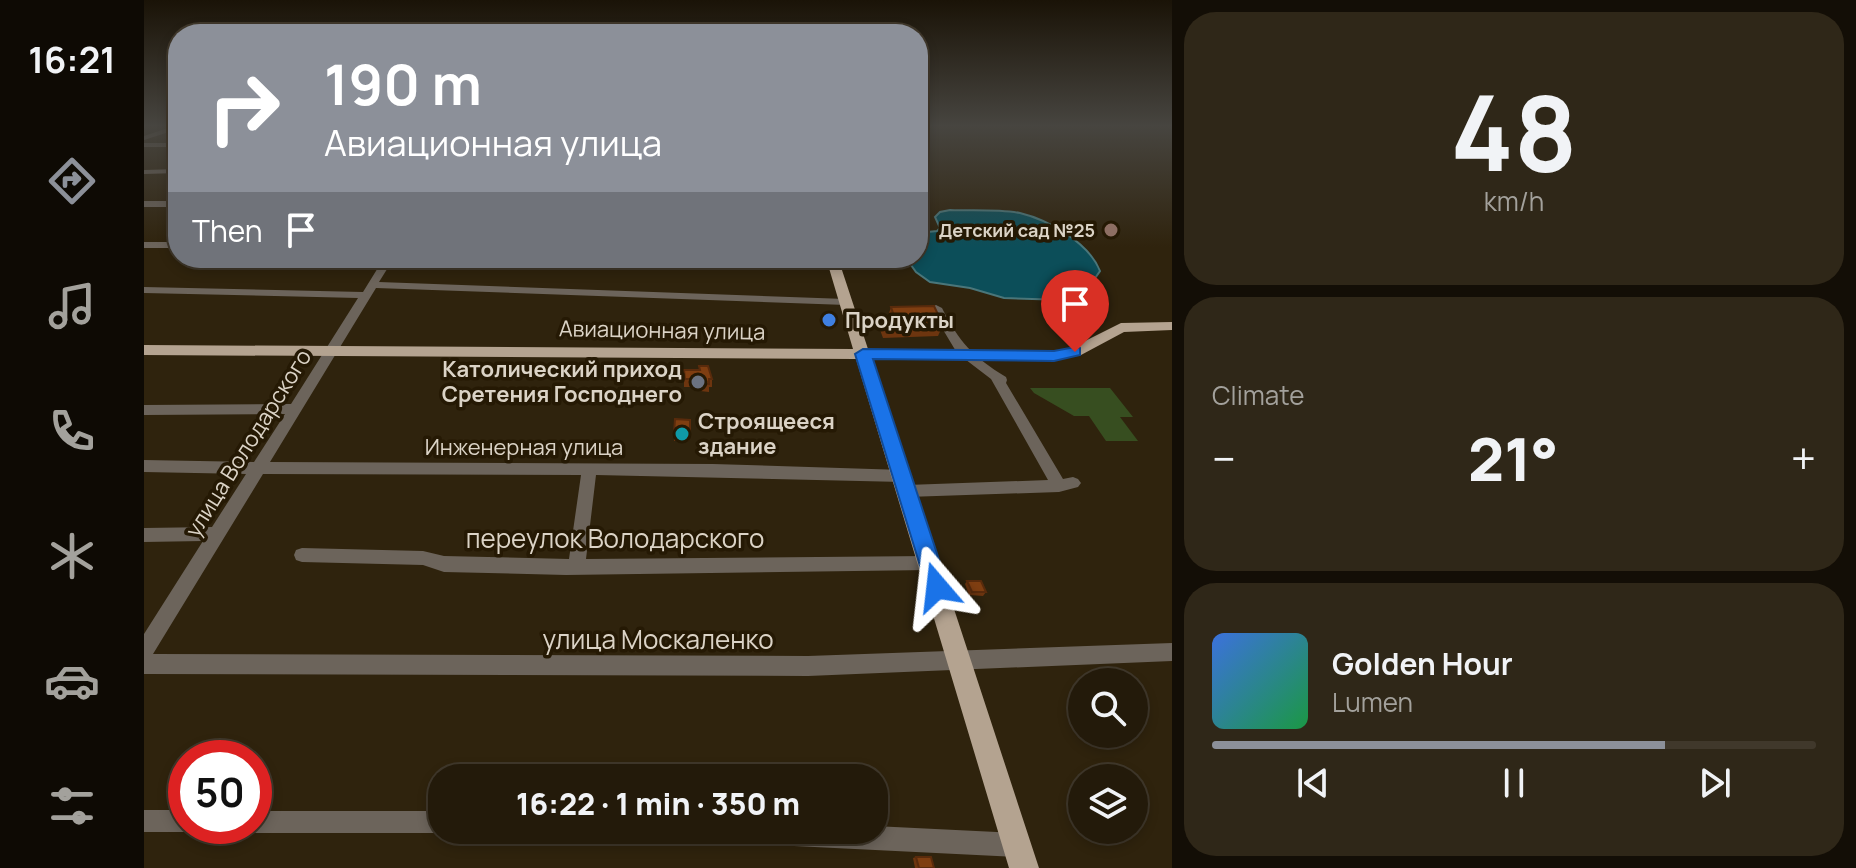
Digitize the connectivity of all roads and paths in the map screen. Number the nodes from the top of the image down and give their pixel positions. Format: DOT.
graph roads {
  1 [pos="168,171"];
  2 [pos="144,172"];
  3 [pos="144,204"];
  4 [pos="168,204"];
  5 [pos="144,245"];
  6 [pos="168,245"];
  7 [pos="383,268"];
  8 [pos="835,268"];
  9 [pos="144,290"];
  10 [pos="369,290"];
  11 [pos="846,302"];
  12 [pos="936,308"];
  13 [pos="1172,326"];
  14 [pos="144,350"];
  15 [pos="330,351"];
  16 [pos="863,354"];
  17 [pos="963,355"];
  18 [pos="294,409"];
  19 [pos="144,410"];
  20 [pos="144,466"];
  21 [pos="257,469"];
  22 [pos="589,469"];
  23 [pos="905,484"];
  24 [pos="217,534"];
  25 [pos="144,535"];
  26 [pos="302,555"];
  27 [pos="929,563"];
  28 [pos="577,565"];
  29 [pos="144,651"];
  30 [pos="1172,652"];
  31 [pos="960,660"];
  32 [pos="144,664"];
  33 [pos="144,821"];
  34 [pos="168,821"];
  35 [pos="272,822"];
  36 [pos="428,822"];
  37 [pos="888,839"];
  38 [pos="1017,845"];
  39 [pos="1024,868"];
  1 -- 2 [label="street"];
  3 -- 4 [label="street"];
  5 -- 6 [label="street"];
  7 -- 10 [label="street, улица Володарского"];
  8 -- 11 [label="main road"];
  9 -- 10 [label="street"];
  10 -- 11 [label="street"];
  10 -- 15 [label="street, улица Володарского"];
  11 -- 16 [label="main road"];
  12 -- 17 [label="street"];
  13 -- 17 [label="main road, Авиационная улица"];
  14 -- 15 [label="main road, Авиационная улица"];
  15 -- 16 [label="main road, Авиационная улица"];
  15 -- 18 [label="street, улица Володарского"];
  16 -- 17 [label="main road, Авиационная улица"];
  16 -- 23 [label="main road"];
  17 -- 23 [label="street, Инженерная улица"];
  18 -- 19 [label="street"];
  18 -- 21 [label="street, улица Володарского"];
  20 -- 21 [label="street, Инженерная улица"];
  21 -- 22 [label="street, Инженерная улица"];
  21 -- 24 [label="street, улица Володарского"];
  22 -- 23 [label="street, Инженерная улица"];
  22 -- 28 [label="street"];
  23 -- 27 [label="main road"];
  24 -- 25 [label="street"];
  24 -- 29 [label="street, улица Володарского"];
  26 -- 28 [label="street, переулок Володарского"];
  27 -- 28 [label="street, переулок Володарского"];
  27 -- 31 [label="main road"];
  30 -- 31 [label="street, улица Москаленко"];
  31 -- 32 [label="street, улица Москаленко"];
  31 -- 38 [label="main road"];
  33 -- 34 [label="street"];
  35 -- 36 [label="street"];
  37 -- 38 [label="street"];
  38 -- 39 [label="main road"];
}
